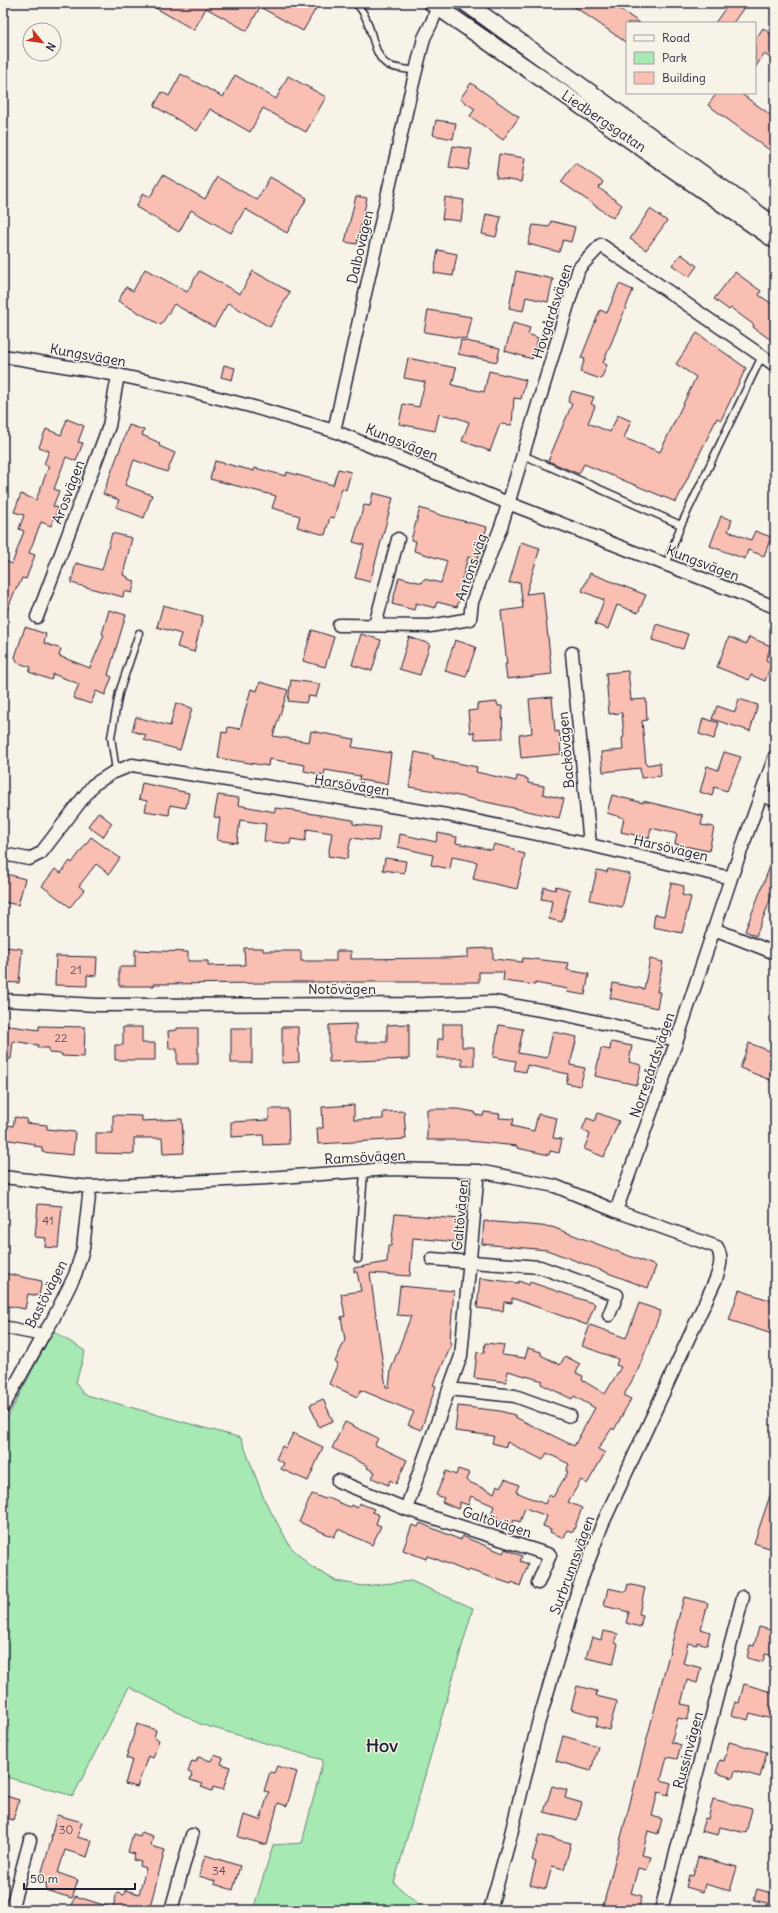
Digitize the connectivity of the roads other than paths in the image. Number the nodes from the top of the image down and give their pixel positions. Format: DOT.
graph roads {
  1 [pos="355,3"];
  2 [pos="466,3"];
  3 [pos="436,4"];
  4 [pos="416,71"];
  5 [pos="775,226"];
  6 [pos="775,240"];
  7 [pos="3,356"];
  8 [pos="762,356"];
  9 [pos="775,365"];
  10 [pos="118,375"];
  11 [pos="334,431"];
  12 [pos="523,455"];
  13 [pos="508,503"];
  14 [pos="681,525"];
  15 [pos="398,539"];
  16 [pos="666,565"];
  17 [pos="775,607"];
  18 [pos="36,617"];
  19 [pos="375,624"];
  20 [pos="339,625"];
  21 [pos="139,633"];
  22 [pos="572,652"];
  23 [pos="775,756"];
  24 [pos="116,771"];
  25 [pos="761,794"];
  26 [pos="775,800"];
  27 [pos="590,845"];
  28 [pos="3,854"];
  29 [pos="731,878"];
  30 [pos="714,929"];
  31 [pos="775,953"];
  32 [pos="3,1000"];
  33 [pos="678,1040"];
  34 [pos="364,1171"];
  35 [pos="478,1171"];
  36 [pos="3,1177"];
  37 [pos="90,1187"];
  38 [pos="616,1211"];
  39 [pos="717,1247"];
  40 [pos="358,1259"];
  41 [pos="432,1259"];
  42 [pos="471,1262"];
  43 [pos="610,1315"];
  44 [pos="3,1327"];
  45 [pos="42,1334"];
  46 [pos="449,1389"];
  47 [pos="3,1408"];
  48 [pos="570,1416"];
  49 [pos="338,1481"];
  50 [pos="406,1509"];
  51 [pos="538,1584"];
  52 [pos="743,1597"];
  53 [pos="192,1835"];
  54 [pos="30,1840"];
  55 [pos="11,1910"];
  56 [pos="171,1910"];
  57 [pos="490,1910"];
  58 [pos="661,1910"];
  1 -- 4 [label="lane"];
  2 -- 5 [label="street, Liedbergsgatan"];
  3 -- 4 [label="street, Dalbovägen"];
  3 -- 6 [label="street, Liedbergsgatan"];
  4 -- 11 [label="street, Dalbovägen"];
  7 -- 10 [label="street, Kungsvägen"];
  8 -- 9 [label="street, Hovgårdsvägen"];
  8 -- 12 [label="street, Hovgårdsvägen"];
  8 -- 14 [label="lane"];
  10 -- 11 [label="street, Kungsvägen"];
  10 -- 18 [label="street, Arosvägen"];
  11 -- 13 [label="street, Kungsvägen"];
  12 -- 13 [label="street, Hovgårdsvägen"];
  12 -- 14 [label="lane"];
  13 -- 16 [label="street, Kungsvägen"];
  13 -- 19 [label="street, Antons väg"];
  14 -- 16 [label="lane"];
  15 -- 19 [label="street"];
  16 -- 17 [label="street, Kungsvägen"];
  19 -- 20 [label="street, Antons väg"];
  21 -- 24 [label="lane"];
  22 -- 27 [label="street, Backövägen"];
  23 -- 25 [label="street, Norregårdsvägen"];
  24 -- 27 [label="street, Harsövägen"];
  24 -- 28 [label="street, Harsövägen"];
  25 -- 26 [label="street"];
  25 -- 29 [label="street, Norregårdsvägen"];
  27 -- 29 [label="street, Harsövägen"];
  29 -- 30 [label="street, Norregårdsvägen"];
  30 -- 31 [label="street"];
  30 -- 33 [label="street, Norregårdsvägen"];
  32 -- 33 [label="street, Notövägen"];
  33 -- 38 [label="street, Norregårdsvägen"];
  34 -- 35 [label="street, Ramsövägen"];
  34 -- 37 [label="street, Ramsövägen"];
  34 -- 40 [label="lane"];
  35 -- 38 [label="street, Ramsövägen"];
  35 -- 42 [label="street, Galtövägen"];
  36 -- 37 [label="street, Ramsövägen"];
  37 -- 45 [label="street, Bastövägen"];
  38 -- 39 [label="street, Ramsövägen"];
  39 -- 57 [label="street, Surbrunnsvägen"];
  41 -- 42 [label="street, Galtövägen"];
  42 -- 43 [label="street, Galtövägen"];
  42 -- 46 [label="street, Galtövägen"];
  44 -- 45 [label="street"];
  45 -- 47 [label="street, Bastövägen"];
  46 -- 48 [label="street"];
  46 -- 50 [label="street, Galtövägen"];
  49 -- 50 [label="street, Galtövägen"];
  50 -- 51 [label="street, Galtövägen"];
  52 -- 58 [label="street, Russinvägen"];
  53 -- 56 [label="street"];
  54 -- 55 [label="street"];
}
